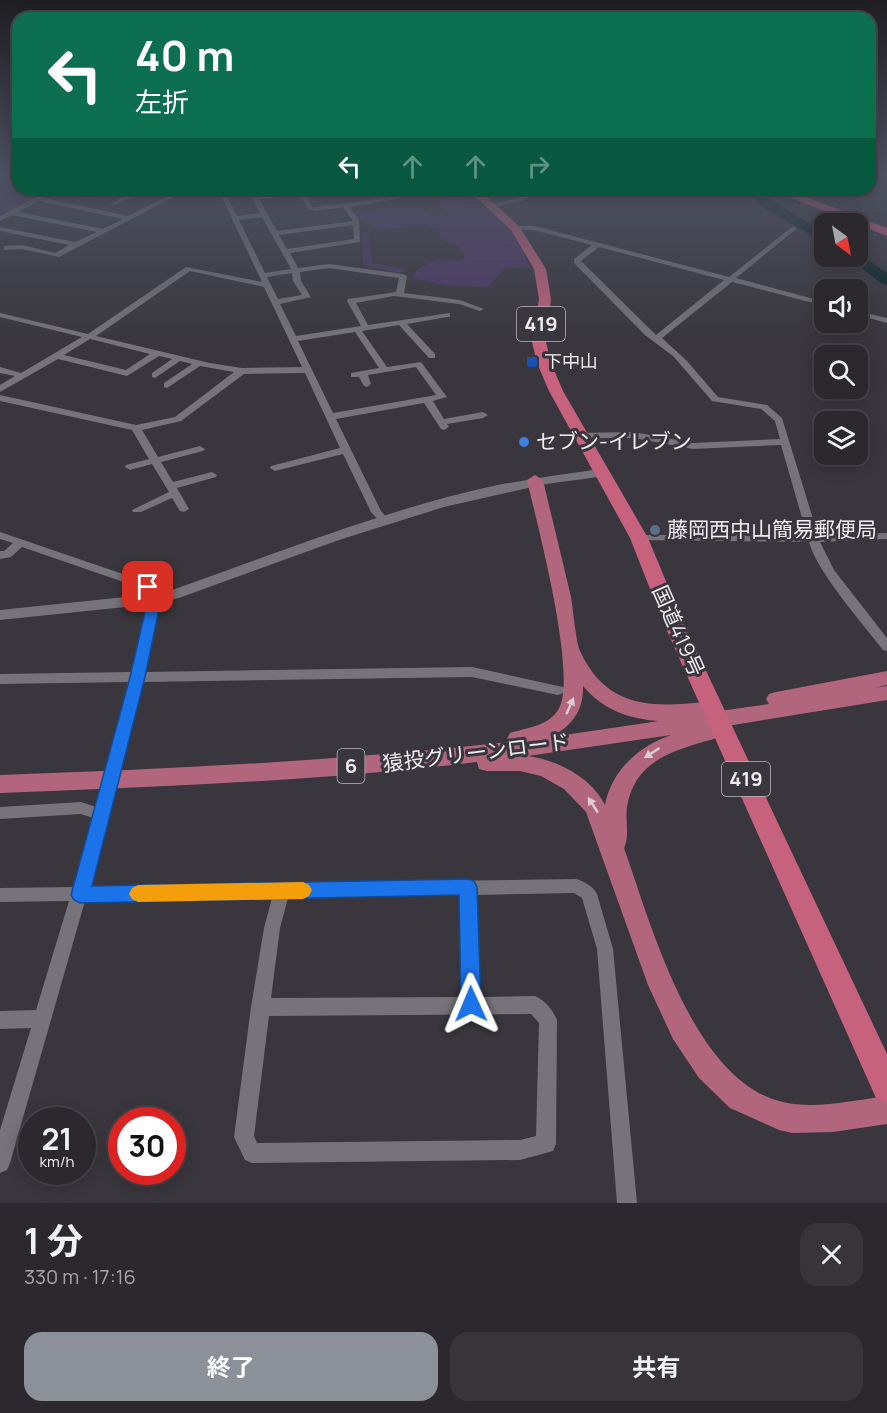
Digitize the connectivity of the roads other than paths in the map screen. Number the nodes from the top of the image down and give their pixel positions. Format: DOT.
graph roads {
  1 [pos="6,230"];
  2 [pos="100,230"];
  3 [pos="241,230"];
  4 [pos="273,230"];
  5 [pos="298,230"];
  6 [pos="357,230"];
  7 [pos="516,230"];
  8 [pos="542,230"];
  9 [pos="791,230"];
  10 [pos="104,231"];
  11 [pos="275,233"];
  12 [pos="78,245"];
  13 [pos="597,245"];
  14 [pos="7,248"];
  15 [pos="285,252"];
  16 [pos="296,271"];
  17 [pos="263,275"];
  18 [pos="730,279"];
  19 [pos="267,285"];
  20 [pos="400,294"];
  21 [pos="814,301"];
  22 [pos="277,302"];
  23 [pos="480,309"];
  24 [pos="0,315"];
  25 [pos="447,315"];
  26 [pos="868,316"];
  27 [pos="887,321"];
  28 [pos="401,322"];
  29 [pos="362,328"];
  30 [pos="90,336"];
  31 [pos="657,338"];
  32 [pos="293,339"];
  33 [pos="158,353"];
  34 [pos="57,356"];
  35 [pos="432,356"];
  36 [pos="179,358"];
  37 [pos="199,363"];
  38 [pos="0,370"];
  39 [pos="242,370"];
  40 [pos="307,370"];
  41 [pos="385,370"];
  42 [pos="155,375"];
  43 [pos="24,376"];
  44 [pos="367,384"];
  45 [pos="167,385"];
  46 [pos="0,390"];
  47 [pos="0,398"];
  48 [pos="427,400"];
  49 [pos="483,415"];
  50 [pos="329,417"];
  51 [pos="136,428"];
  52 [pos="580,435"];
  53 [pos="786,442"];
  54 [pos="200,449"];
  55 [pos="345,450"];
  56 [pos="155,460"];
  57 [pos="130,467"];
  58 [pos="275,468"];
  59 [pos="601,473"];
  60 [pos="212,475"];
  61 [pos="535,480"];
  62 [pos="173,490"];
  63 [pos="184,509"];
  64 [pos="136,510"];
  65 [pos="384,520"];
  66 [pos="0,535"];
  67 [pos="887,536"];
  68 [pos="639,538"];
  69 [pos="814,539"];
  70 [pos="21,542"];
  71 [pos="0,555"];
  72 [pos="154,599"];
  73 [pos="0,615"];
  74 [pos="887,647"];
  75 [pos="572,648"];
  76 [pos="138,677"];
  77 [pos="887,678"];
  78 [pos="0,679"];
  79 [pos="558,690"];
  80 [pos="887,694"];
  81 [pos="735,716"];
  82 [pos="701,721"];
  83 [pos="316,769"];
  84 [pos="248,774"];
  85 [pos="0,784"];
  86 [pos="0,813"];
  87 [pos="102,813"];
  88 [pos="623,878"];
  89 [pos="468,887"];
  90 [pos="282,891"];
  91 [pos="0,895"];
  92 [pos="80,895"];
  93 [pos="471,1004"];
  94 [pos="260,1007"];
  95 [pos="42,1019"];
  96 [pos="0,1020"];
  97 [pos="887,1087"];
  98 [pos="887,1110"];
  99 [pos="0,1163"];
  100 [pos="627,1203"];
  1 -- 12 [label="street"];
  2 -- 10 [label="street"];
  3 -- 17 [label="street"];
  4 -- 11 [label="street"];
  5 -- 11 [label="street"];
  6 -- 15 [label="street"];
  7 -- 52 [label="highway, 国道419号 / 419"];
  8 -- 13 [label="street"];
  9 -- 18 [label="street"];
  10 -- 12 [label="street"];
  11 -- 15 [label="street"];
  12 -- 14 [label="street"];
  13 -- 18 [label="street"];
  13 -- 31 [label="street"];
  15 -- 16 [label="street"];
  16 -- 17 [label="street"];
  16 -- 20 [label="street"];
  16 -- 22 [label="street"];
  17 -- 19 [label="street"];
  18 -- 21 [label="street"];
  18 -- 31 [label="street"];
  19 -- 22 [label="street"];
  19 -- 30 [label="street"];
  20 -- 23 [label="street"];
  20 -- 29 [label="street"];
  22 -- 32 [label="street"];
  24 -- 30 [label="street"];
  25 -- 28 [label="street"];
  26 -- 27 [label="street"];
  28 -- 29 [label="street"];
  28 -- 35 [label="street"];
  29 -- 32 [label="street"];
  29 -- 41 [label="street"];
  30 -- 33 [label="street"];
  30 -- 34 [label="street"];
  31 -- 53 [label="street"];
  32 -- 40 [label="street"];
  33 -- 34 [label="street"];
  33 -- 36 [label="street"];
  34 -- 43 [label="street"];
  36 -- 37 [label="street"];
  36 -- 42 [label="street"];
  37 -- 39 [label="street"];
  37 -- 45 [label="street"];
  38 -- 43 [label="street"];
  39 -- 40 [label="street"];
  39 -- 51 [label="street"];
  40 -- 50 [label="street"];
  41 -- 44 [label="street"];
  41 -- 48 [label="street"];
  43 -- 46 [label="street"];
  47 -- 51 [label="street"];
  48 -- 49 [label="street"];
  48 -- 50 [label="street"];
  50 -- 55 [label="street"];
  51 -- 56 [label="street"];
  52 -- 53 [label="street"];
  52 -- 59 [label="highway, 国道419号 / 419"];
  53 -- 69 [label="street"];
  54 -- 56 [label="street"];
  55 -- 58 [label="street"];
  55 -- 65 [label="street"];
  56 -- 57 [label="street"];
  56 -- 62 [label="street"];
  59 -- 61 [label="street"];
  59 -- 68 [label="highway, 国道419号 / 419"];
  60 -- 62 [label="street"];
  61 -- 65 [label="street"];
  61 -- 75 [label="main road"];
  62 -- 63 [label="street"];
  62 -- 64 [label="street"];
  65 -- 72 [label="street"];
  66 -- 70 [label="street"];
  67 -- 69 [label="street"];
  68 -- 69 [label="street"];
  68 -- 97 [label="highway, 国道419号 / 419"];
  69 -- 74 [label="street"];
  70 -- 71 [label="street"];
  70 -- 72 [label="street"];
  72 -- 73 [label="street"];
  72 -- 76 [label="street"];
  75 -- 82 [label="main road"];
  83 -- 75 [label="main road, one-way"];
  76 -- 78 [label="street"];
  76 -- 79 [label="street"];
  76 -- 87 [label="street"];
  77 -- 81 [label="main road"];
  80 -- 81 [label="main road"];
  81 -- 82 [label="main road"];
  82 -- 83 [label="main road, 猿投グリーンロード / 6"];
  82 -- 88 [label="main road, one-way"];
  83 -- 84 [label="main road, 猿投グリーンロード / 6"];
  84 -- 85 [label="main road, 猿投グリーンロード / 6"];
  88 -- 84 [label="main road, one-way"];
  86 -- 87 [label="street"];
  87 -- 92 [label="street"];
  88 -- 98 [label="main road"];
  89 -- 90 [label="street"];
  89 -- 93 [label="street"];
  89 -- 100 [label="street"];
  90 -- 92 [label="street"];
  90 -- 94 [label="street"];
  91 -- 92 [label="street"];
  92 -- 95 [label="street"];
  93 -- 94 [label="street"];
  93 -- 94 [label="street"];
  95 -- 96 [label="street"];
  95 -- 99 [label="street"];
}
